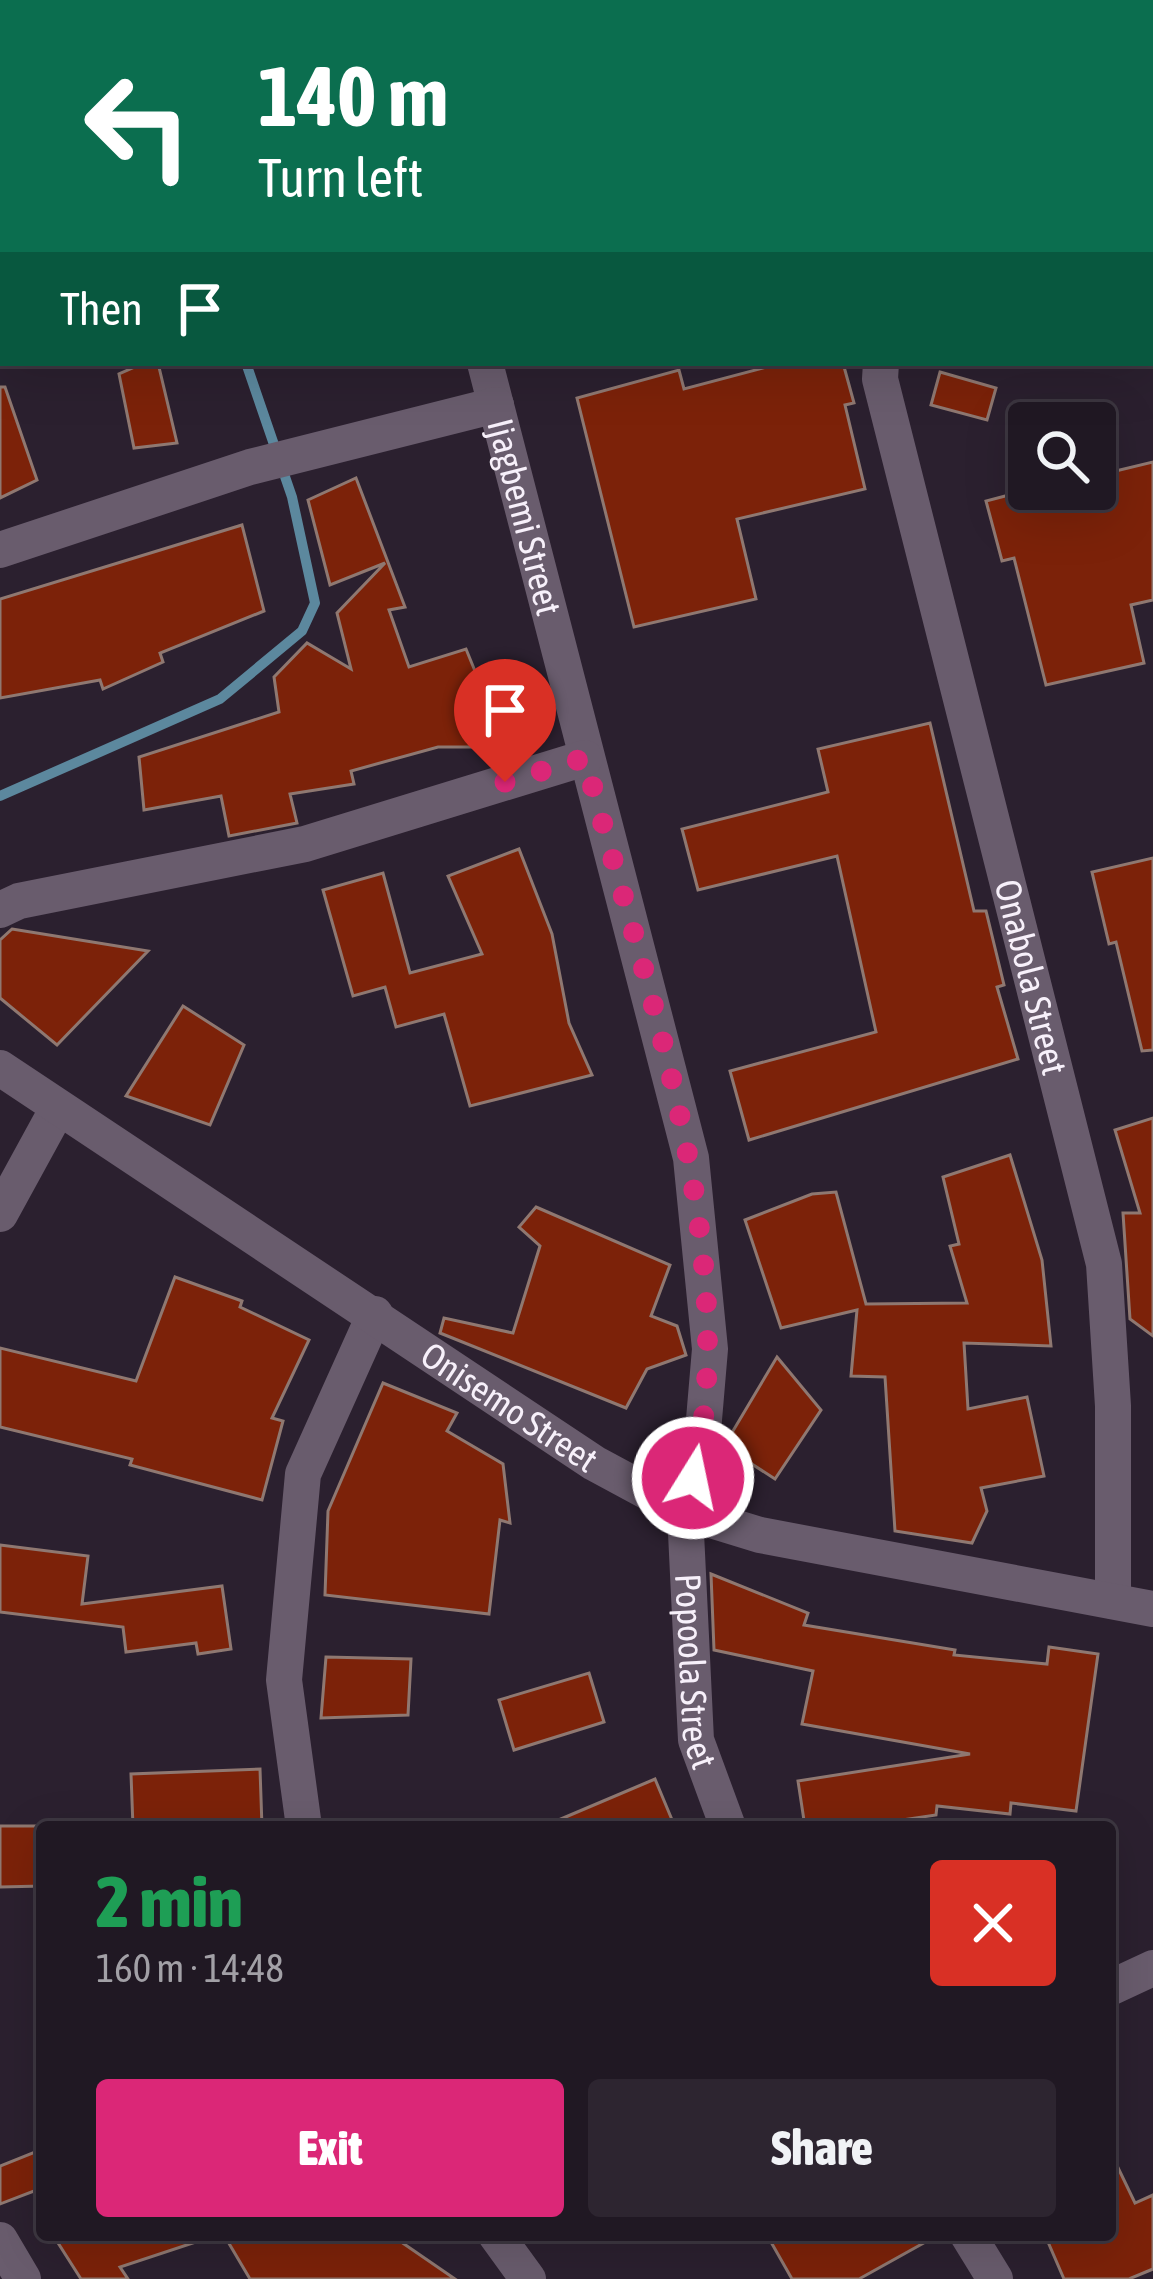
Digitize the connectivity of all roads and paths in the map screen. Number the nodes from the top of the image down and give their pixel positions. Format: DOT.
graph roads {
  1 [pos="486,366"];
  2 [pos="881,366"];
  3 [pos="496,404"];
  4 [pos="0,550"];
  5 [pos="585,758"];
  6 [pos="0,910"];
  7 [pos="0,1068"];
  8 [pos="58,1108"];
  9 [pos="0,1214"];
  10 [pos="375,1314"];
  11 [pos="685,1512"];
  12 [pos="1114,1601"];
  13 [pos="1153,1610"];
  14 [pos="303,1821"];
  15 [pos="726,1821"];
  16 [pos="1153,1968"];
  17 [pos="1116,1985"];
  18 [pos="0,2240"];
  19 [pos="500,2241"];
  20 [pos="972,2241"];
  21 [pos="23,2279"];
  22 [pos="528,2279"];
  23 [pos="995,2279"];
  1 -- 3 [label="street, Ijagbemi Street"];
  2 -- 12 [label="street, Onabola Street"];
  3 -- 4 [label="street"];
  3 -- 5 [label="street, Ijagbemi Street"];
  5 -- 6 [label="street"];
  5 -- 11 [label="street, Ijagbemi Street"];
  7 -- 8 [label="street, Onisemo Street"];
  8 -- 9 [label="street"];
  8 -- 10 [label="street, Onisemo Street"];
  10 -- 11 [label="street, Onisemo Street"];
  10 -- 14 [label="street"];
  11 -- 12 [label="street, Onisemo Street"];
  11 -- 15 [label="street, Popoola Street"];
  12 -- 13 [label="street, Onisemo Street"];
  16 -- 17 [label="street"];
  18 -- 21 [label="street"];
  19 -- 22 [label="street"];
  20 -- 23 [label="street"];
}
